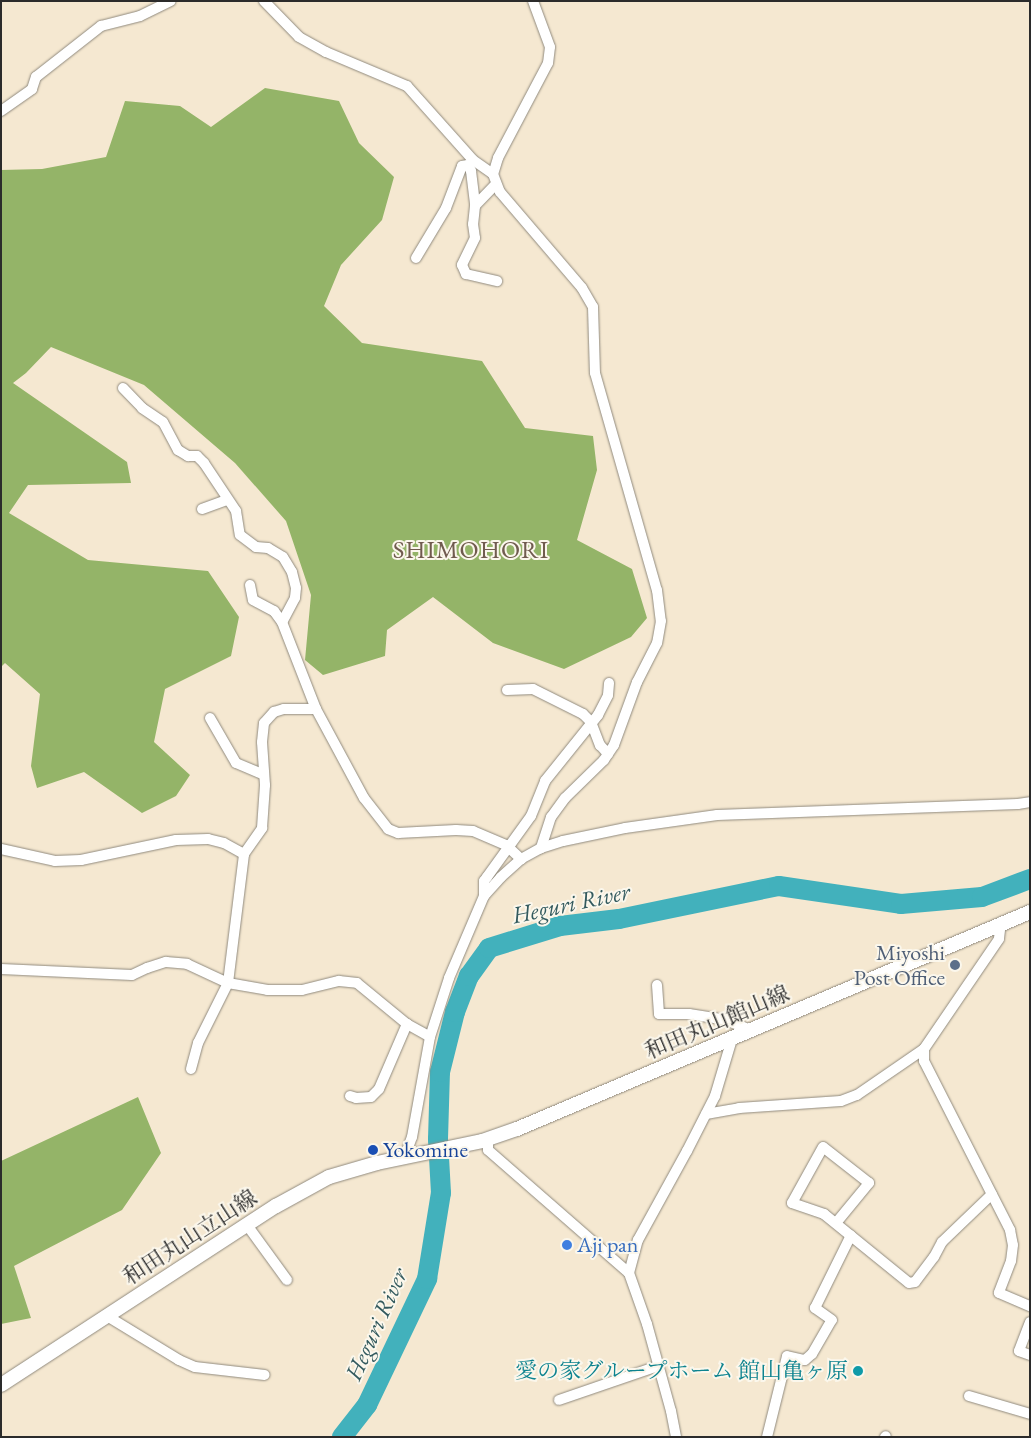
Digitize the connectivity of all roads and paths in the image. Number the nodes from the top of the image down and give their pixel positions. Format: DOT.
graph roads {
  1 [pos="171,1"];
  2 [pos="264,1"];
  3 [pos="534,1"];
  4 [pos="1,111"];
  5 [pos="495,179"];
  6 [pos="475,206"];
  7 [pos="416,258"];
  8 [pos="497,280"];
  9 [pos="123,388"];
  10 [pos="227,500"];
  11 [pos="202,509"];
  12 [pos="250,585"];
  13 [pos="282,622"];
  14 [pos="609,683"];
  15 [pos="507,690"];
  16 [pos="316,709"];
  17 [pos="210,718"];
  18 [pos="591,722"];
  19 [pos="608,754"];
  20 [pos="264,775"];
  21 [pos="1030,802"];
  22 [pos="508,847"];
  23 [pos="541,848"];
  24 [pos="1,849"];
  25 [pos="244,854"];
  26 [pos="521,859"];
  27 [pos="484,896"];
  28 [pos="1030,912"];
  29 [pos="1001,922"];
  30 [pos="1,969"];
  31 [pos="228,983"];
  32 [pos="657,985"];
  33 [pos="407,1024"];
  34 [pos="751,1030"];
  35 [pos="430,1037"];
  36 [pos="732,1039"];
  37 [pos="924,1049"];
  38 [pos="191,1069"];
  39 [pos="350,1096"];
  40 [pos="706,1114"];
  41 [pos="485,1140"];
  42 [pos="410,1155"];
  43 [pos="992,1194"];
  44 [pos="836,1223"];
  45 [pos="247,1225"];
  46 [pos="852,1235"];
  47 [pos="629,1273"];
  48 [pos="287,1280"];
  49 [pos="1030,1306"];
  50 [pos="107,1316"];
  51 [pos="1030,1322"];
  52 [pos="1030,1355"];
  53 [pos="658,1366"];
  54 [pos="265,1375"];
  55 [pos="1,1385"];
  56 [pos="969,1396"];
  57 [pos="559,1400"];
  58 [pos="1030,1414"];
  59 [pos="676,1437"];
  60 [pos="767,1437"];
  1 -- 4 [label="street"];
  2 -- 5 [label="street"];
  3 -- 5 [label="street"];
  5 -- 6 [label="street"];
  5 -- 19 [label="street"];
  6 -- 7 [label="street"];
  6 -- 8 [label="street"];
  9 -- 10 [label="street"];
  10 -- 11 [label="street"];
  10 -- 13 [label="street"];
  12 -- 13 [label="street"];
  13 -- 16 [label="street"];
  14 -- 18 [label="street"];
  15 -- 18 [label="street"];
  16 -- 20 [label="street"];
  16 -- 22 [label="street"];
  17 -- 20 [label="street"];
  18 -- 19 [label="street"];
  18 -- 22 [label="street"];
  19 -- 23 [label="street"];
  20 -- 25 [label="street"];
  21 -- 23 [label="street"];
  22 -- 26 [label="street"];
  22 -- 27 [label="street"];
  23 -- 26 [label="street"];
  24 -- 25 [label="street"];
  25 -- 31 [label="street"];
  26 -- 27 [label="street"];
  27 -- 35 [label="street"];
  28 -- 29 [label="main road, 和田丸山館山線"];
  29 -- 34 [label="main road, 和田丸山館山線"];
  29 -- 37 [label="street"];
  30 -- 31 [label="street"];
  31 -- 33 [label="street"];
  31 -- 38 [label="street"];
  32 -- 34 [label="street"];
  33 -- 35 [label="street"];
  33 -- 39 [label="street"];
  34 -- 36 [label="main road, 和田丸山館山線"];
  35 -- 42 [label="street"];
  36 -- 40 [label="street"];
  36 -- 41 [label="main road, 和田丸山館山線"];
  37 -- 40 [label="street"];
  37 -- 43 [label="street"];
  40 -- 47 [label="street"];
  41 -- 42 [label="main road, 和田丸山館山線"];
  41 -- 47 [label="street"];
  42 -- 45 [label="main road, 和田丸山立山線"];
  43 -- 46 [label="street"];
  43 -- 49 [label="street"];
  44 -- 44 [label="street"];
  44 -- 46 [label="street"];
  45 -- 48 [label="street"];
  45 -- 50 [label="main road, 和田丸山立山線"];
  46 -- 60 [label="street"];
  47 -- 53 [label="street"];
  50 -- 54 [label="street"];
  50 -- 55 [label="main road, 和田丸山立山線"];
  51 -- 52 [label="street"];
  53 -- 57 [label="street"];
  53 -- 59 [label="street"];
  56 -- 58 [label="street"];
}
